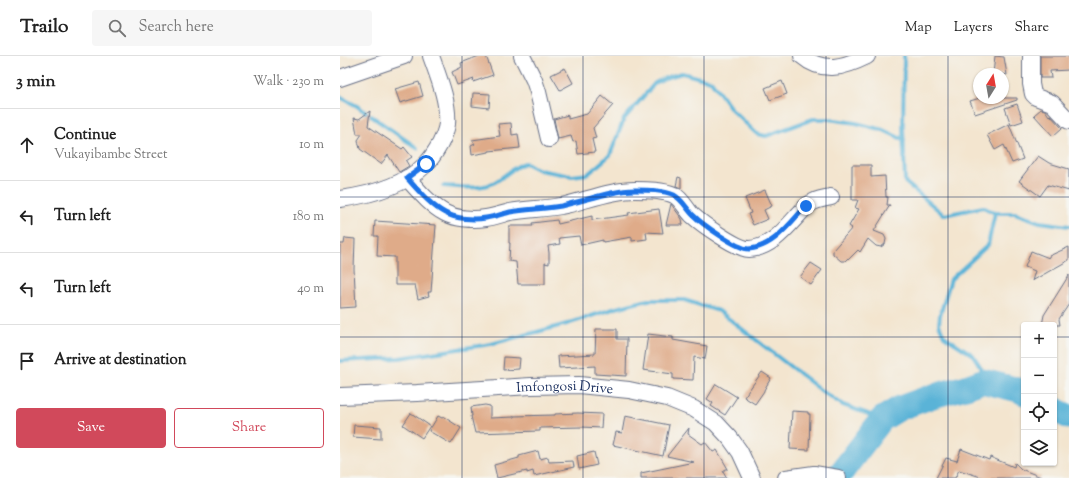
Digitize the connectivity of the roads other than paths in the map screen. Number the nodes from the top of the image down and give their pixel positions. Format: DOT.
graph roads {
  1 [pos="404,56"];
  2 [pos="431,56"];
  3 [pos="522,56"];
  4 [pos="802,56"];
  5 [pos="867,56"];
  6 [pos="1031,56"];
  7 [pos="340,78"];
  8 [pos="1069,121"];
  9 [pos="549,139"];
  10 [pos="407,178"];
  11 [pos="831,197"];
  12 [pos="340,199"];
  13 [pos="340,396"];
  14 [pos="752,478"];
  15 [pos="786,478"];
  16 [pos="838,478"];
  1 -- 7 [label="street"];
  2 -- 10 [label="street"];
  3 -- 9 [label="street"];
  4 -- 5 [label="street"];
  6 -- 8 [label="street"];
  10 -- 11 [label="street"];
  10 -- 12 [label="street"];
  13 -- 14 [label="street, Imfongosi Drive"];
  15 -- 16 [label="street"];
}
